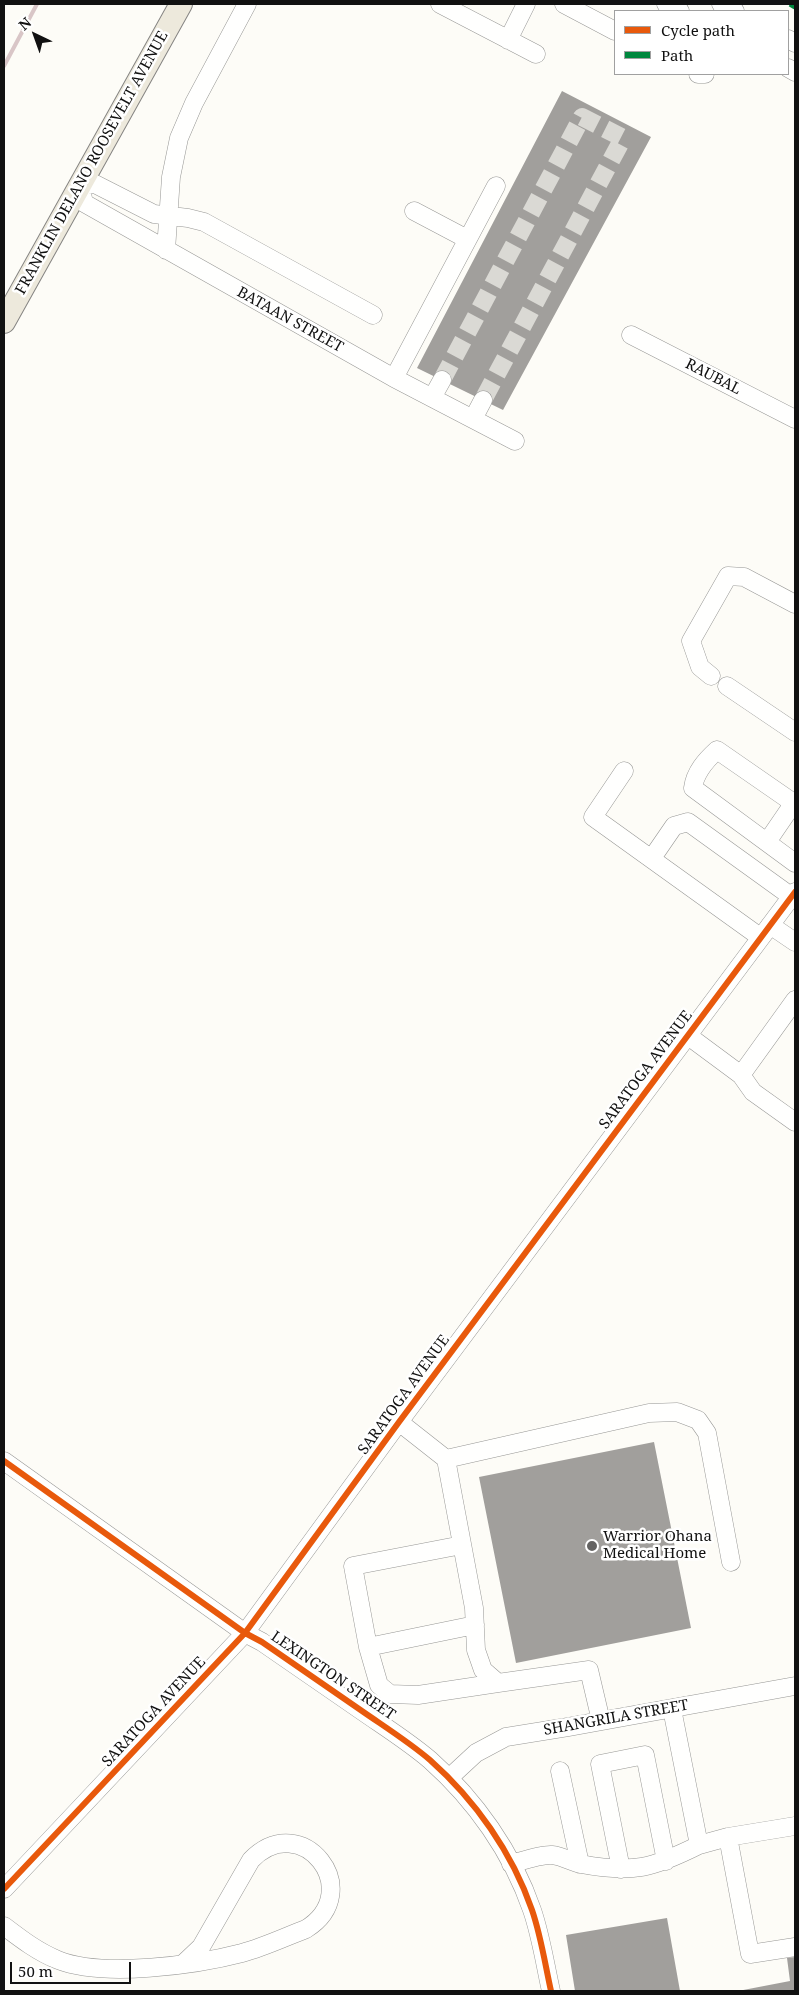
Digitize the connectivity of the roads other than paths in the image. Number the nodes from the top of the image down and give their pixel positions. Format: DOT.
graph roads {
  1 [pos="181,4"];
  2 [pos="247,4"];
  3 [pos="440,4"];
  4 [pos="526,4"];
  5 [pos="564,4"];
  6 [pos="666,4"];
  7 [pos="678,10"];
  8 [pos="614,30"];
  9 [pos="508,40"];
  10 [pos="536,54"];
  11 [pos="80,185"];
  12 [pos="496,186"];
  13 [pos="414,211"];
  14 [pos="168,217"];
  15 [pos="467,240"];
  16 [pos="166,250"];
  17 [pos="373,315"];
  18 [pos="4,322"];
  19 [pos="631,335"];
  20 [pos="394,378"];
  21 [pos="442,380"];
  22 [pos="432,398"];
  23 [pos="483,400"];
  24 [pos="473,419"];
  25 [pos="795,419"];
  26 [pos="515,441"];
  27 [pos="795,604"];
  28 [pos="712,676"];
  29 [pos="726,686"];
  30 [pos="795,732"];
  31 [pos="624,771"];
  32 [pos="795,803"];
  33 [pos="767,842"];
  34 [pos="652,858"];
  35 [pos="795,863"];
  36 [pos="793,894"];
  37 [pos="765,931"];
  38 [pos="795,942"];
  39 [pos="795,1000"];
  40 [pos="687,1035"];
  41 [pos="741,1075"];
  42 [pos="795,1122"];
  43 [pos="399,1422"];
  44 [pos="446,1459"];
  45 [pos="4,1461"];
  46 [pos="462,1545"];
  47 [pos="731,1562"];
  48 [pos="475,1625"];
  49 [pos="245,1633"];
  50 [pos="368,1647"];
  51 [pos="498,1683"];
  52 [pos="795,1686"];
  53 [pos="672,1709"];
  54 [pos="601,1721"];
  55 [pos="560,1771"];
  56 [pos="449,1778"];
  57 [pos="795,1826"];
  58 [pos="728,1838"];
  59 [pos="699,1845"];
  60 [pos="666,1861"];
  61 [pos="511,1864"];
  62 [pos="580,1864"];
  63 [pos="621,1869"];
  64 [pos="4,1889"];
  65 [pos="4,1926"];
  66 [pos="795,1947"];
  67 [pos="184,1964"];
  68 [pos="550,1991"];
  1 -- 11 [label="main road, FRANKLIN DELANO ROOSEVELT AVENUE"];
  2 -- 14 [label="street"];
  3 -- 9 [label="street"];
  4 -- 9 [label="street"];
  5 -- 8 [label="street"];
  6 -- 7 [label="street"];
  9 -- 10 [label="street"];
  11 -- 14 [label="street"];
  11 -- 16 [label="street, BATAAN STREET"];
  11 -- 18 [label="main road, FRANKLIN DELANO ROOSEVELT AVENUE"];
  12 -- 15 [label="street"];
  13 -- 15 [label="street"];
  14 -- 16 [label="street"];
  14 -- 17 [label="street"];
  15 -- 20 [label="street"];
  16 -- 20 [label="street, BATAAN STREET"];
  19 -- 25 [label="street, RAUBAL"];
  20 -- 22 [label="street, BATAAN STREET"];
  21 -- 22 [label="street"];
  22 -- 24 [label="street, BATAAN STREET"];
  23 -- 24 [label="street"];
  24 -- 26 [label="street, BATAAN STREET"];
  27 -- 28 [label="street"];
  29 -- 30 [label="street"];
  31 -- 34 [label="street"];
  32 -- 33 [label="street"];
  32 -- 33 [label="street"];
  33 -- 35 [label="street"];
  34 -- 36 [label="street"];
  34 -- 37 [label="street"];
  36 -- 37 [label="street, SARATOGA AVENUE"];
  37 -- 38 [label="street"];
  37 -- 40 [label="street, SARATOGA AVENUE"];
  39 -- 41 [label="street"];
  40 -- 41 [label="street"];
  40 -- 43 [label="street, SARATOGA AVENUE"];
  41 -- 42 [label="street"];
  43 -- 44 [label="street"];
  43 -- 49 [label="street, SARATOGA AVENUE"];
  44 -- 46 [label="street"];
  44 -- 47 [label="street"];
  45 -- 49 [label="street, LEXINGTON STREET"];
  46 -- 48 [label="street"];
  46 -- 50 [label="street"];
  48 -- 50 [label="street"];
  48 -- 51 [label="street"];
  49 -- 56 [label="street, LEXINGTON STREET"];
  49 -- 64 [label="street, SARATOGA AVENUE"];
  50 -- 51 [label="street"];
  51 -- 54 [label="street"];
  52 -- 53 [label="street, SHANGRILA STREET"];
  53 -- 54 [label="street, SHANGRILA STREET"];
  53 -- 59 [label="street"];
  54 -- 56 [label="street, SHANGRILA STREET"];
  55 -- 62 [label="street"];
  56 -- 61 [label="street, LEXINGTON STREET"];
  57 -- 58 [label="street"];
  58 -- 59 [label="street"];
  58 -- 66 [label="street"];
  59 -- 60 [label="street"];
  60 -- 63 [label="street"];
  60 -- 63 [label="street"];
  61 -- 62 [label="street"];
  61 -- 68 [label="street, LEXINGTON STREET"];
  62 -- 63 [label="street"];
  65 -- 67 [label="street"];
  67 -- 67 [label="street"];
}
